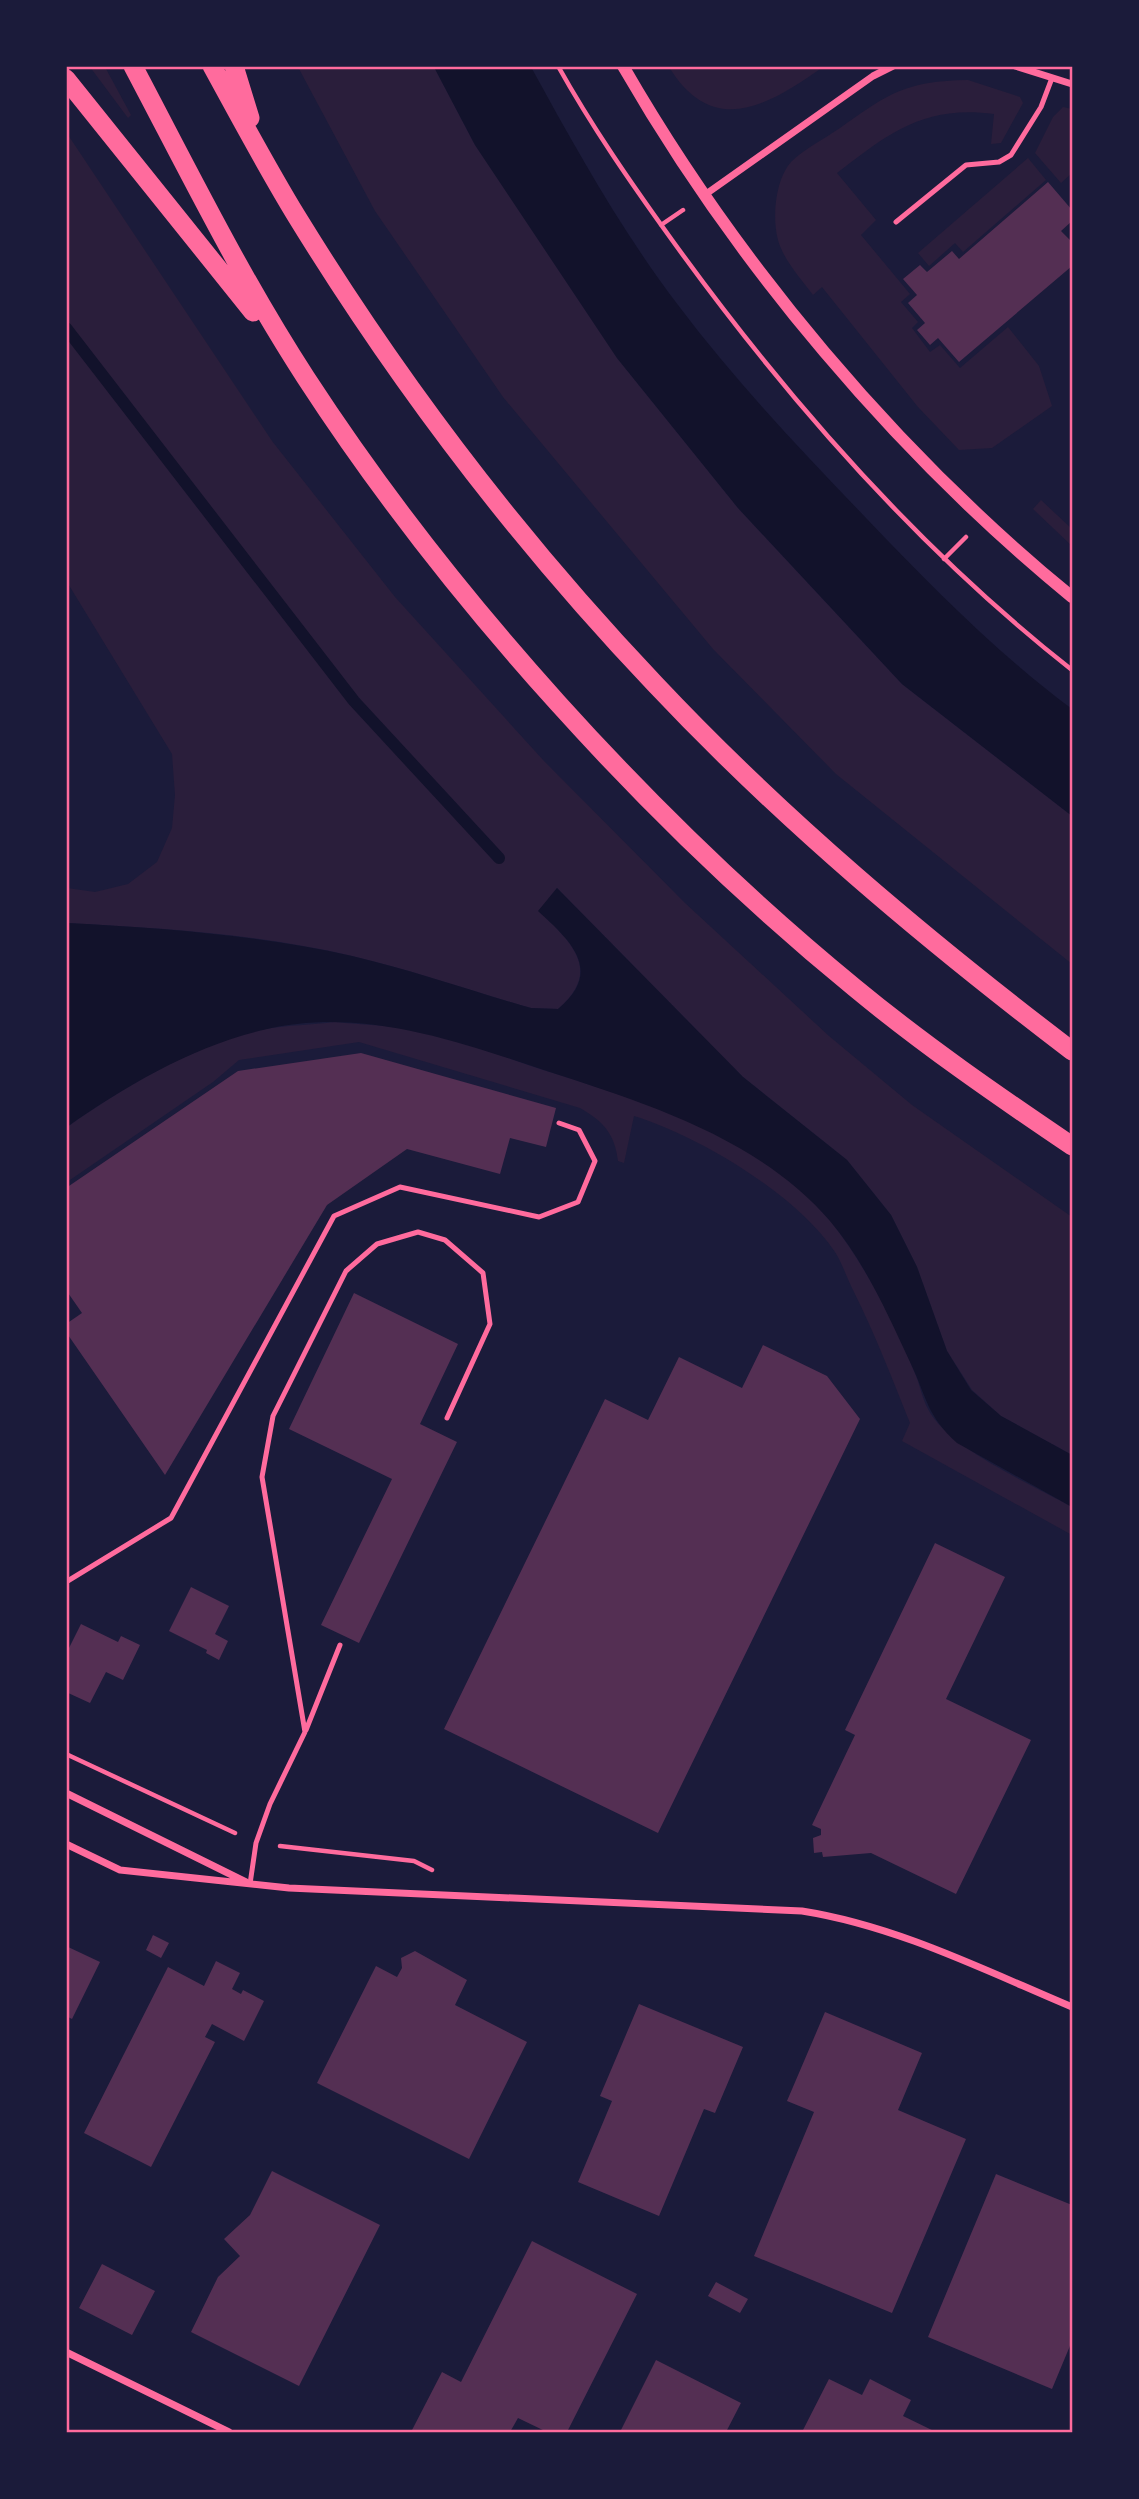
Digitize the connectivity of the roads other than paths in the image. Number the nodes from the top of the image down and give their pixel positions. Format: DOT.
graph roads {
  1 [pos="133,66"];
  2 [pos="212,66"];
  3 [pos="234,66"];
  4 [pos="623,66"];
  5 [pos="893,66"];
  6 [pos="1015,66"];
  7 [pos="1052,78"];
  8 [pos="66,79"];
  9 [pos="1073,84"];
  10 [pos="264,159"];
  11 [pos="706,194"];
  12 [pos="896,222"];
  13 [pos="308,381"];
  14 [pos="1073,597"];
  15 [pos="1073,1051"];
  16 [pos="559,1123"];
  17 [pos="1073,1146"];
  18 [pos="447,1418"];
  19 [pos="66,1582"];
  20 [pos="340,1645"];
  21 [pos="305,1732"];
  22 [pos="66,1793"];
  23 [pos="66,1844"];
  24 [pos="250,1884"];
  25 [pos="1073,2007"];
  26 [pos="66,2352"];
  27 [pos="229,2432"];
  1 -- 13 [label="highway"];
  2 -- 10 [label="highway"];
  3 -- 10 [label="highway"];
  4 -- 11 [label="street"];
  5 -- 11 [label="street"];
  6 -- 7 [label="street"];
  7 -- 9 [label="street"];
  7 -- 12 [label="lane"];
  8 -- 13 [label="highway"];
  10 -- 15 [label="highway"];
  11 -- 14 [label="street"];
  13 -- 17 [label="highway"];
  16 -- 19 [label="lane"];
  18 -- 21 [label="lane"];
  20 -- 21 [label="lane"];
  21 -- 24 [label="lane"];
  22 -- 24 [label="street"];
  23 -- 24 [label="street"];
  24 -- 25 [label="street"];
  26 -- 27 [label="street"];
}
